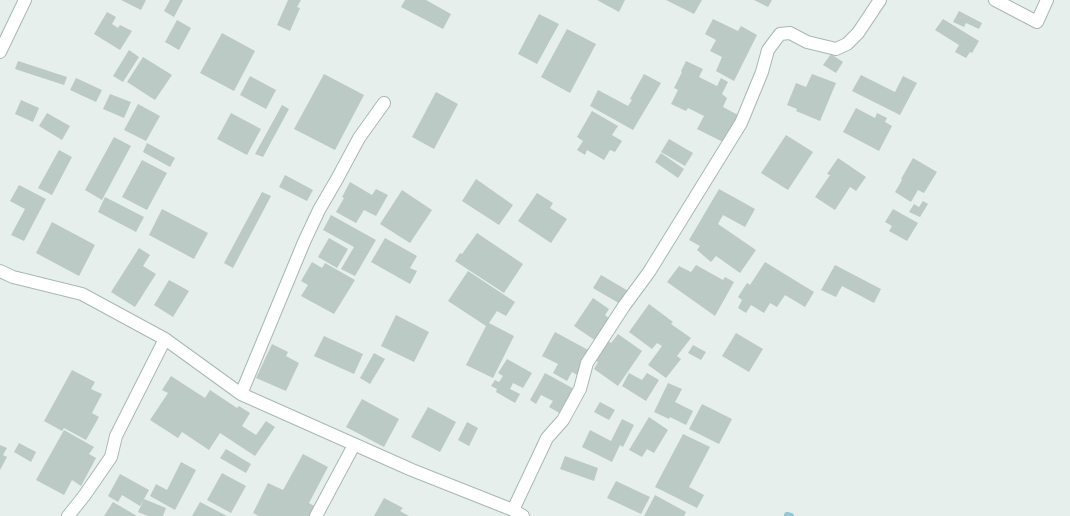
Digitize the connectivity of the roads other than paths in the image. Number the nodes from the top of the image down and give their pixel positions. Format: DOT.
graph roads {
  1 [pos="25,0"];
  2 [pos="880,0"];
  3 [pos="995,0"];
  4 [pos="1047,0"];
  5 [pos="0,52"];
  6 [pos="384,103"];
  7 [pos="0,271"];
  8 [pos="165,339"];
  9 [pos="241,394"];
  10 [pos="354,445"];
  11 [pos="518,513"];
  12 [pos="68,516"];
  13 [pos="316,516"];
  1 -- 5 [label="street"];
  2 -- 11 [label="street"];
  3 -- 4 [label="street"];
  6 -- 9 [label="street"];
  7 -- 8 [label="street"];
  8 -- 9 [label="street"];
  8 -- 12 [label="street"];
  9 -- 10 [label="street"];
  10 -- 11 [label="street"];
  10 -- 13 [label="street"];
}
